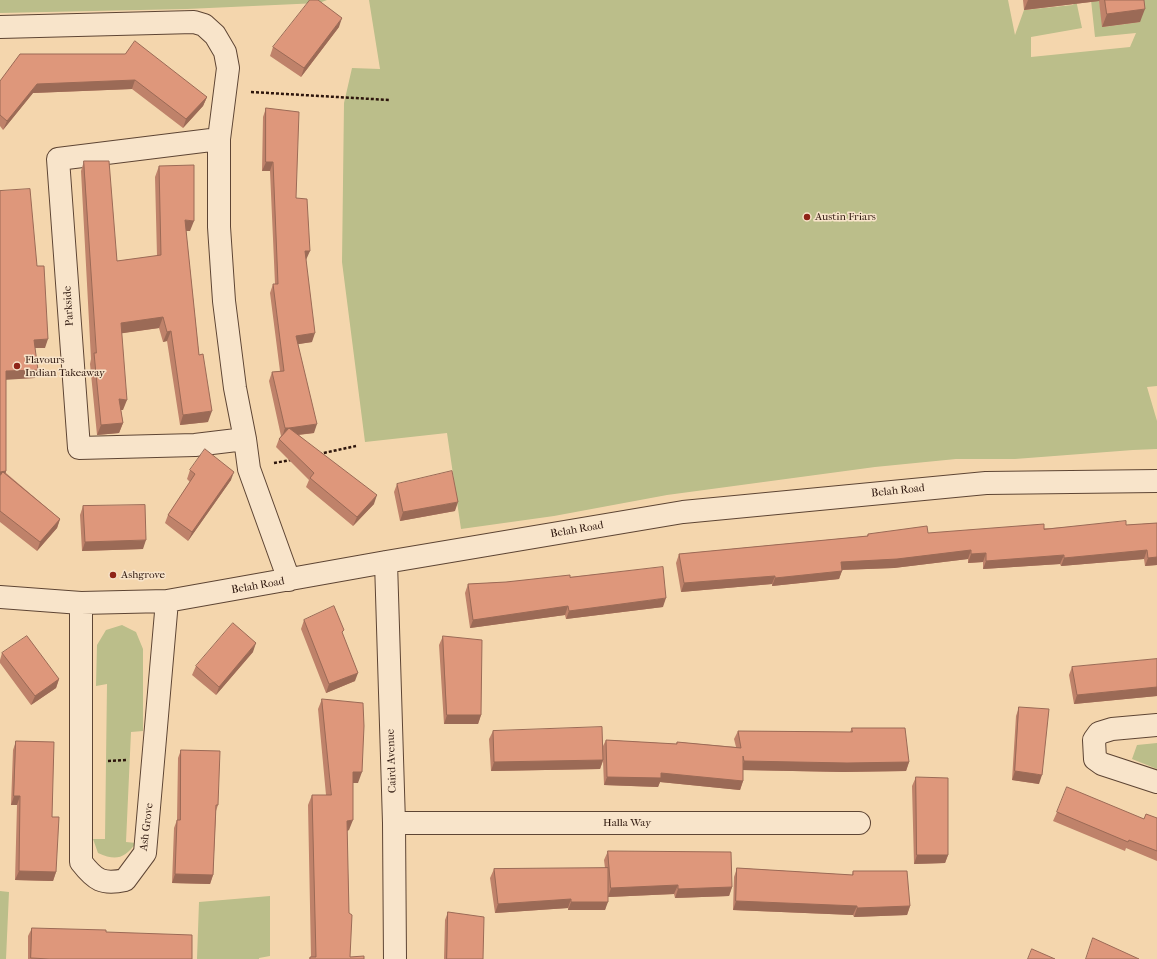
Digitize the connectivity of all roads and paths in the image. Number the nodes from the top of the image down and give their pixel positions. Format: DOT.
graph roads {
  1 [pos="0,27"];
  2 [pos="225,90"];
  3 [pos="390,100"];
  4 [pos="219,139"];
  5 [pos="245,439"];
  6 [pos="356,446"];
  7 [pos="318,454"];
  8 [pos="295,459"];
  9 [pos="249,469"];
  10 [pos="1157,481"];
  11 [pos="386,562"];
  12 [pos="289,580"];
  13 [pos="0,597"];
  14 [pos="167,601"];
  15 [pos="81,603"];
  16 [pos="1157,725"];
  17 [pos="154,758"];
  18 [pos="81,763"];
  19 [pos="1157,782"];
  20 [pos="394,823"];
  21 [pos="859,823"];
  22 [pos="395,959"];
  1 -- 2 [label="street"];
  2 -- 3 [label="path"];
  2 -- 4 [label="street"];
  4 -- 5 [label="street"];
  4 -- 5 [label="street, Parkside"];
  5 -- 9 [label="street"];
  6 -- 7 [label="path"];
  8 -- 9 [label="path"];
  9 -- 12 [label="street"];
  10 -- 11 [label="street, Belah Road"];
  11 -- 12 [label="street, Belah Road"];
  11 -- 20 [label="street, Caird Avenue"];
  12 -- 14 [label="street, Belah Road"];
  13 -- 15 [label="street, Belah Road"];
  14 -- 15 [label="street, Belah Road"];
  14 -- 17 [label="street, Ash Grove"];
  15 -- 18 [label="street, Ash Grove"];
  16 -- 19 [label="street"];
  17 -- 18 [label="path"];
  17 -- 18 [label="street, Ash Grove"];
  20 -- 21 [label="street, Halla Way"];
  20 -- 22 [label="street, Caird Avenue"];
}
